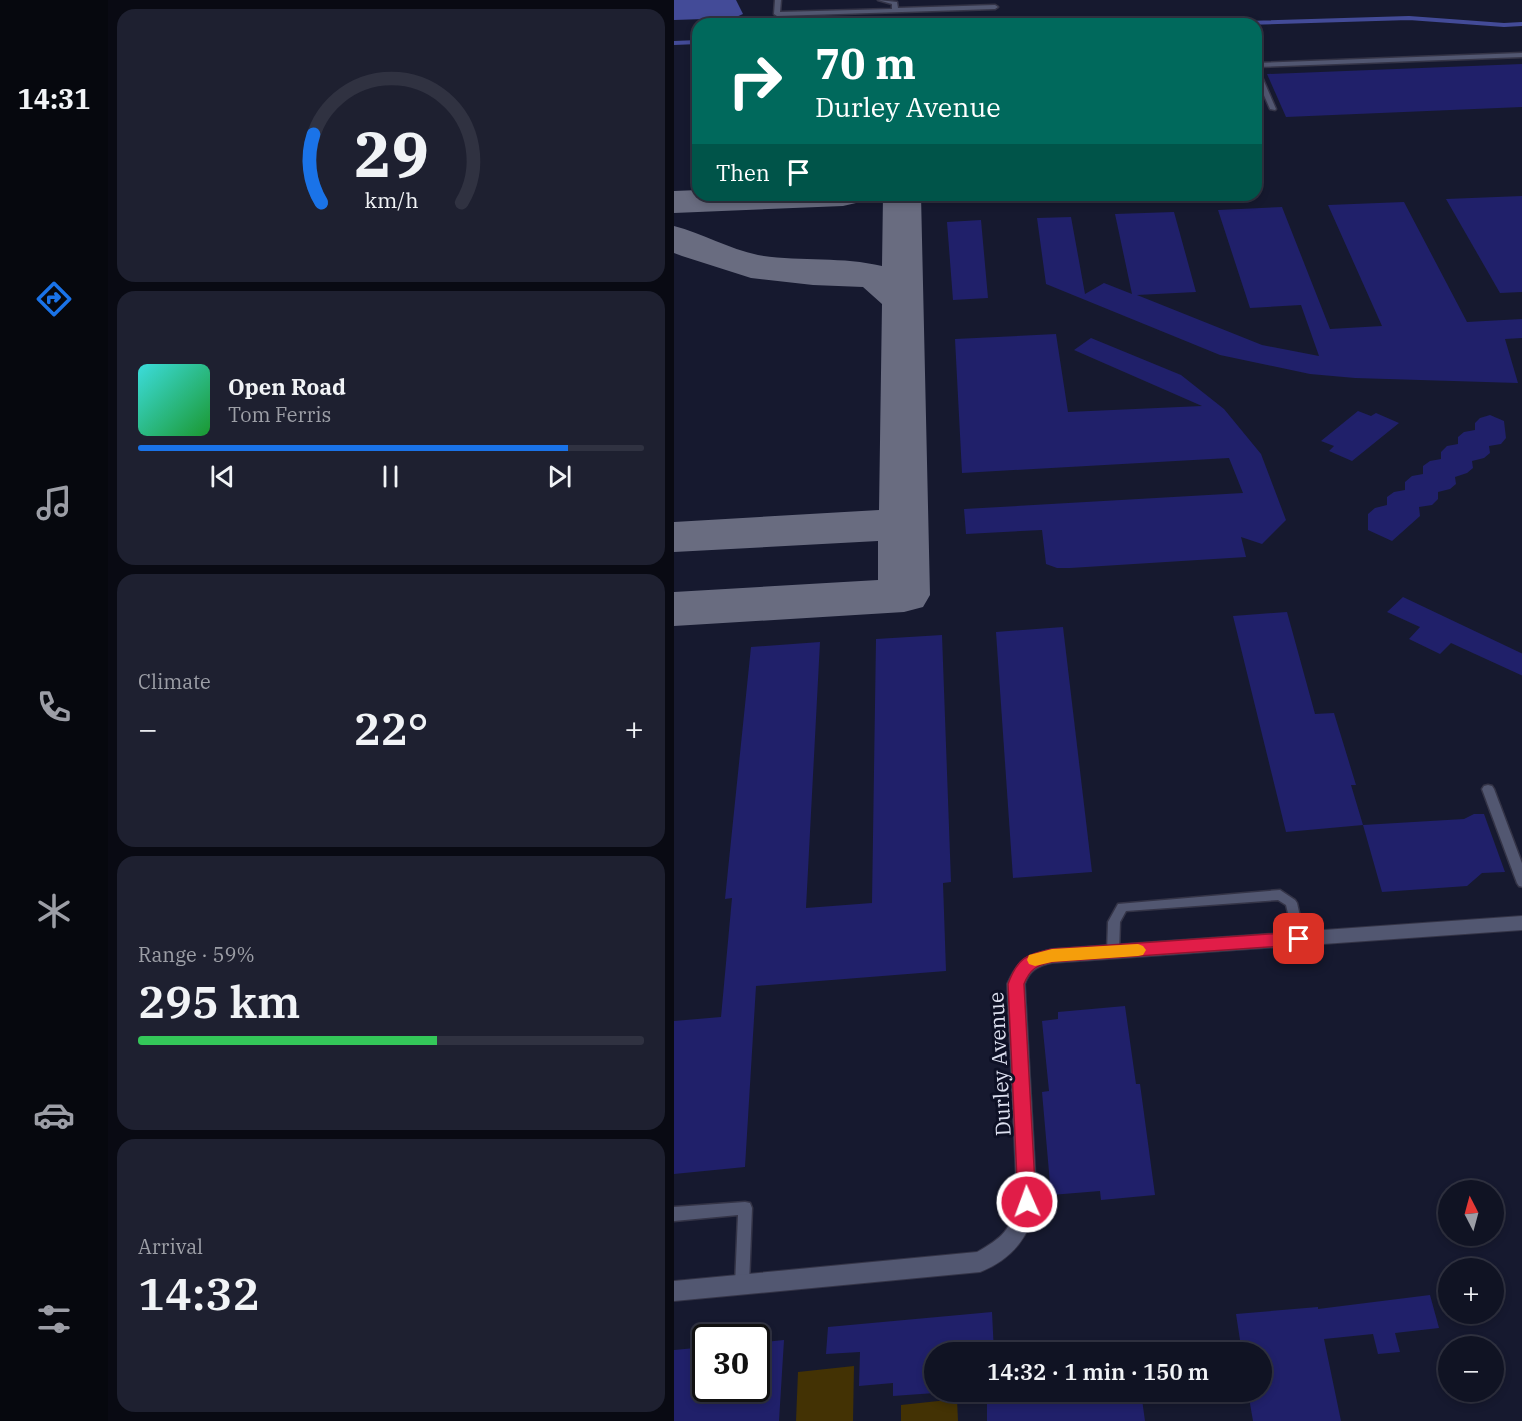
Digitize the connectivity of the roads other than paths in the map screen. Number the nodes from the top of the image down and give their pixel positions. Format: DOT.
graph roads {
  1 [pos="778,0"];
  2 [pos="881,0"];
  3 [pos="995,7"];
  4 [pos="895,10"];
  5 [pos="1523,55"];
  6 [pos="1262,65"];
  7 [pos="1262,84"];
  8 [pos="1273,109"];
  9 [pos="1488,789"];
  10 [pos="1523,883"];
  11 [pos="1523,923"];
  12 [pos="1299,939"];
  13 [pos="1114,952"];
  14 [pos="674,1214"];
  15 [pos="742,1285"];
  16 [pos="674,1291"];
  1 -- 4 [label="lane"];
  2 -- 4 [label="lane"];
  3 -- 4 [label="lane"];
  5 -- 6 [label="lane"];
  7 -- 8 [label="lane"];
  9 -- 10 [label="lane"];
  11 -- 12 [label="street, Durley Avenue"];
  12 -- 13 [label="street, Durley Avenue"];
  12 -- 13 [label="lane"];
  13 -- 15 [label="street, Durley Avenue"];
  14 -- 15 [label="lane"];
  15 -- 16 [label="street, Durley Avenue"];
}
